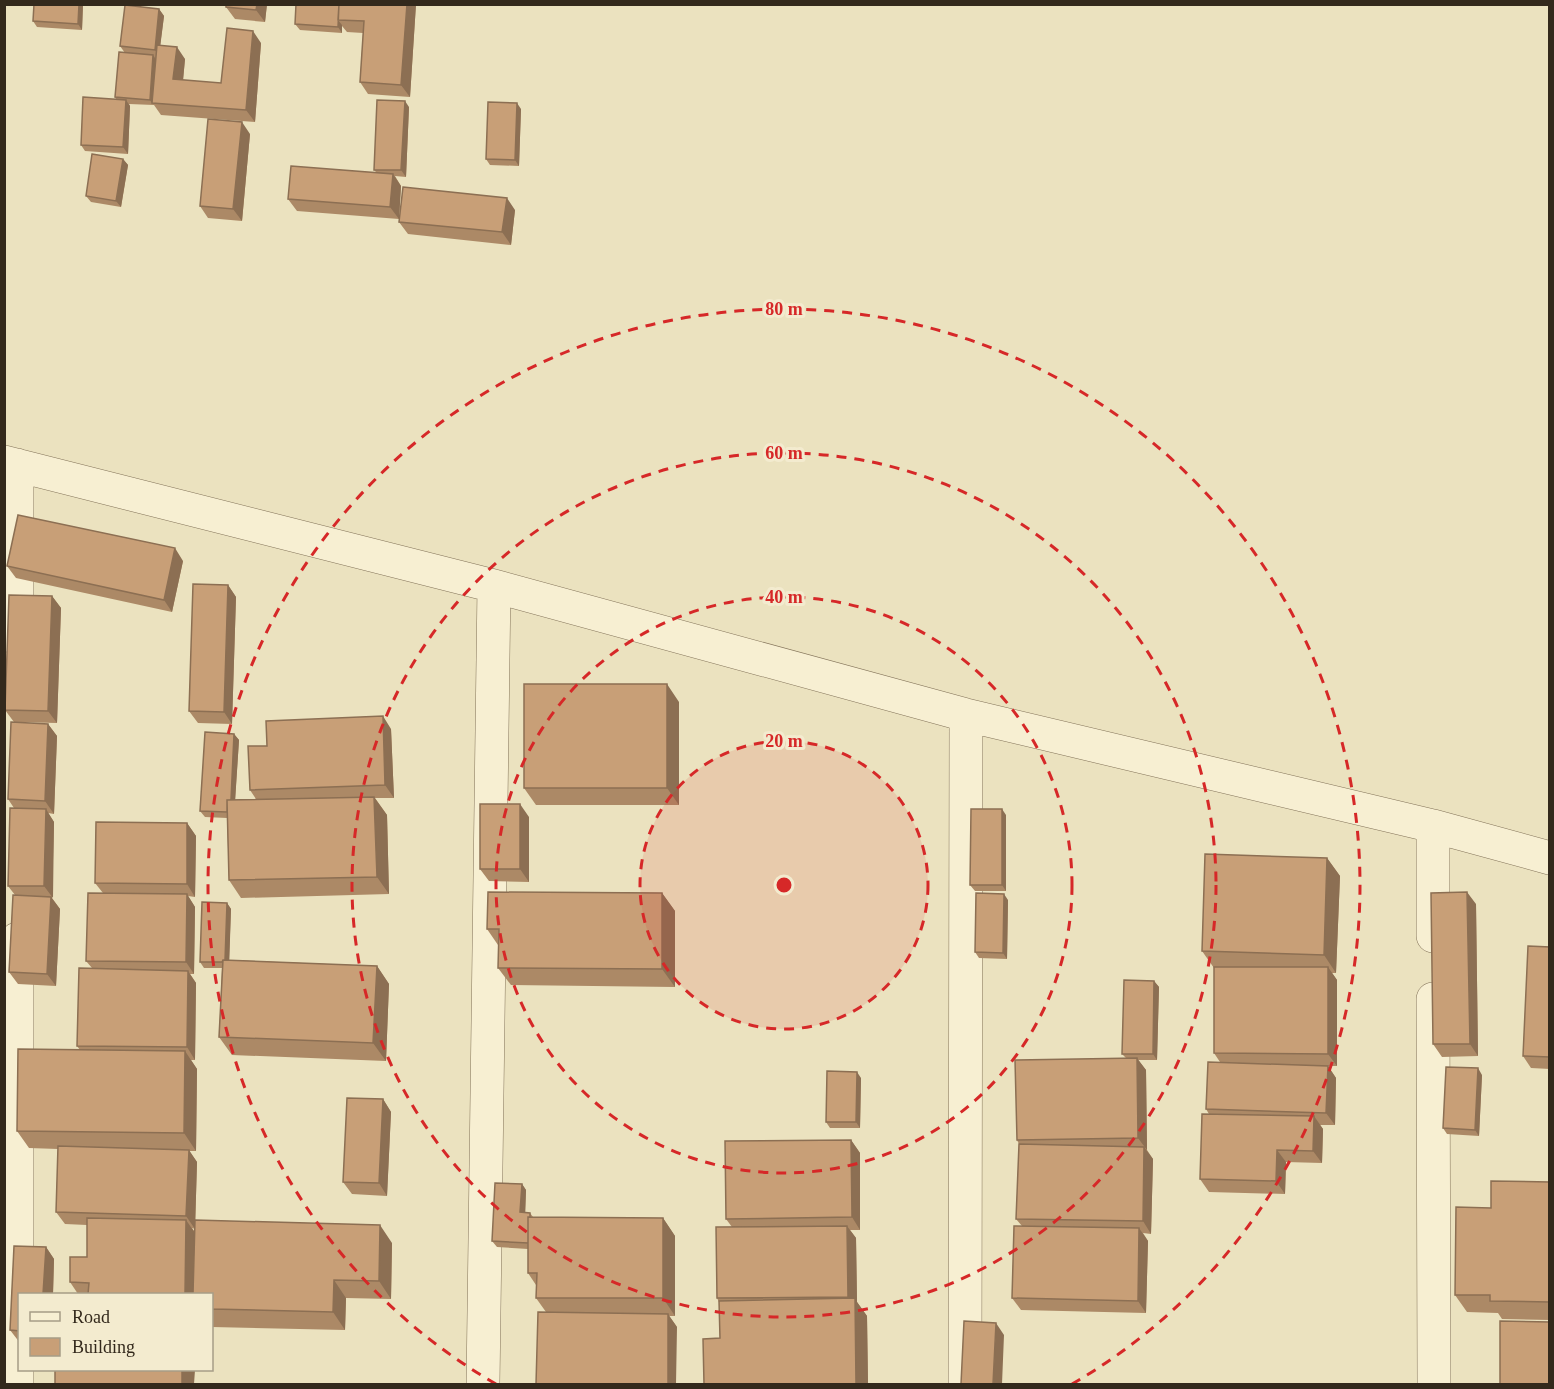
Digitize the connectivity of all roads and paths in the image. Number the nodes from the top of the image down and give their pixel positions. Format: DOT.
graph roads {
  1 [pos="11,464"];
  2 [pos="494,586"];
  3 [pos="17,668"];
  4 [pos="966,715"];
  5 [pos="1433,826"];
  6 [pos="1550,858"];
  7 [pos="17,907"];
  8 [pos="17,1384"];
  9 [pos="483,1384"];
  10 [pos="965,1384"];
  11 [pos="1434,1384"];
  1 -- 2 [label="street"];
  1 -- 3 [label="street"];
  2 -- 4 [label="street"];
  2 -- 9 [label="street"];
  4 -- 5 [label="street"];
  4 -- 10 [label="street"];
  5 -- 6 [label="street"];
  5 -- 11 [label="street"];
  7 -- 8 [label="street"];
}
